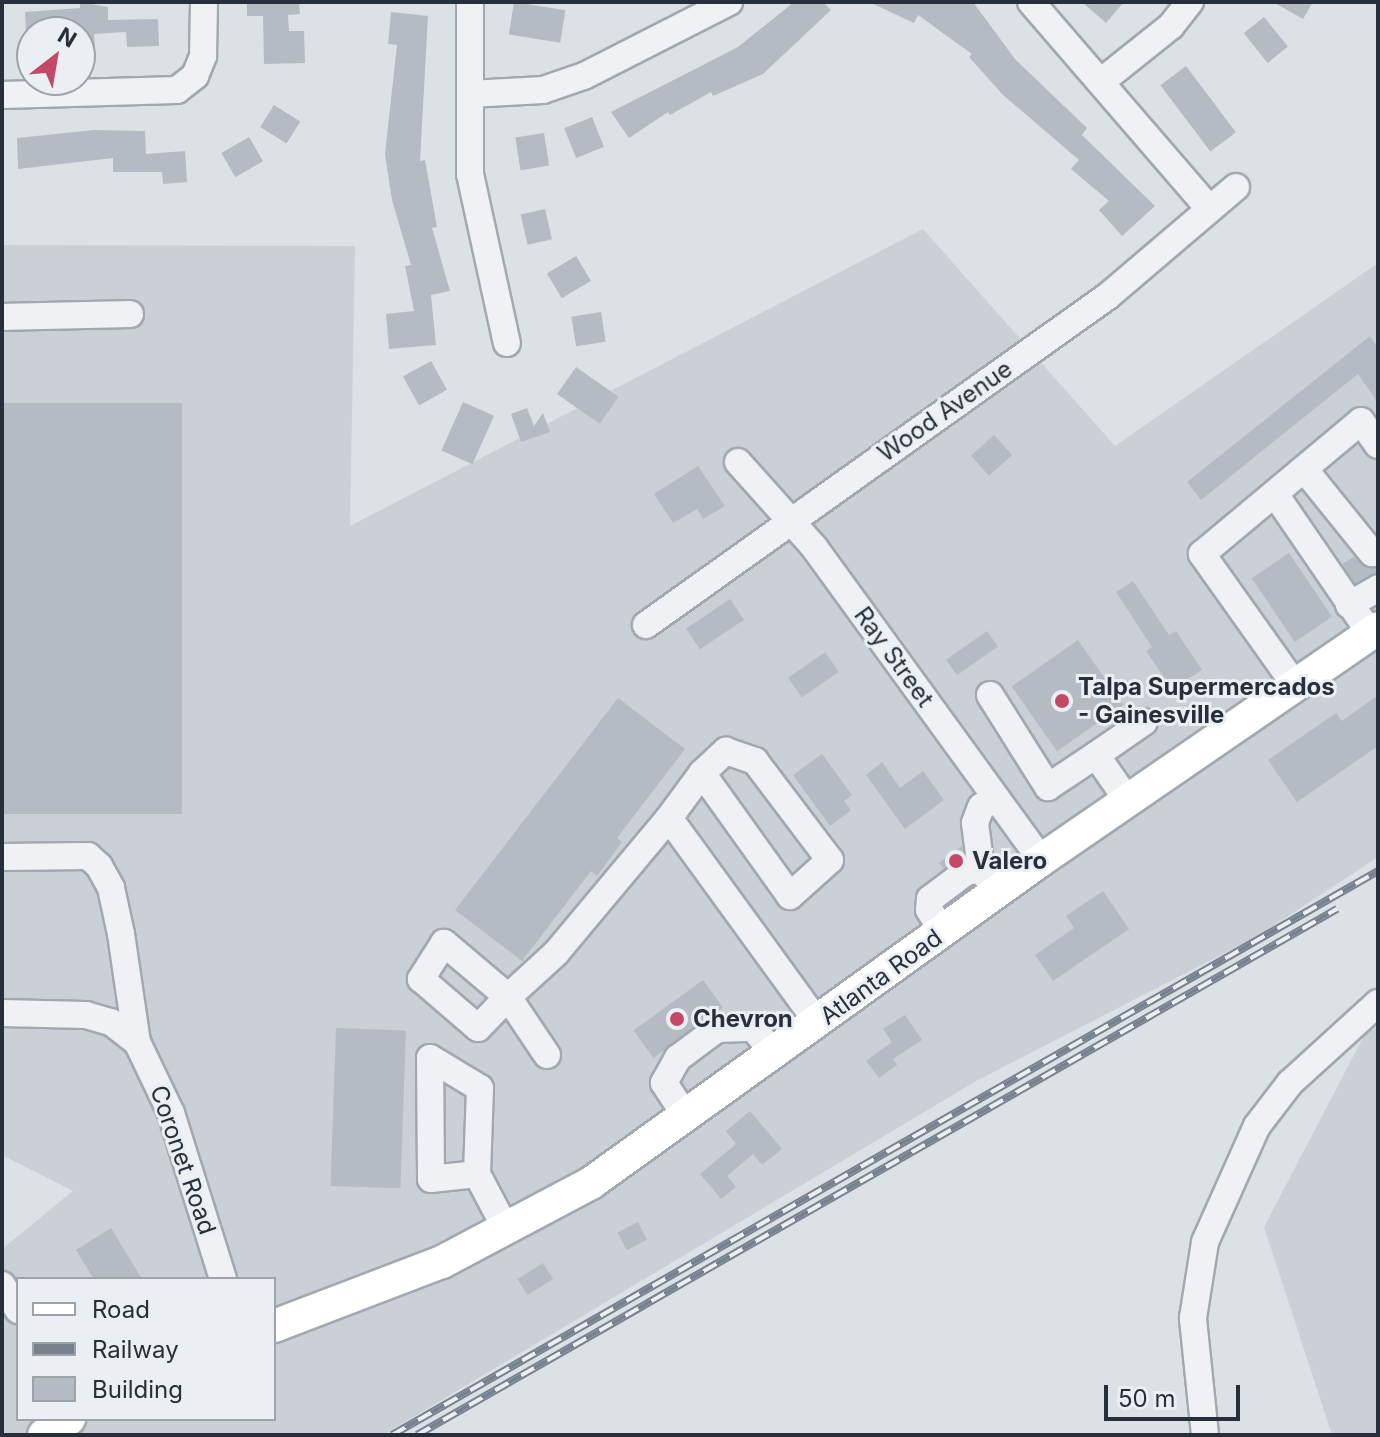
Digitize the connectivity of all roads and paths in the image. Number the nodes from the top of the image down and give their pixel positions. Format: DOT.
graph roads {
  1 [pos="204,2"];
  2 [pos="470,2"];
  3 [pos="729,2"];
  4 [pos="1031,2"];
  5 [pos="1190,2"];
  6 [pos="1102,81"];
  7 [pos="470,94"];
  8 [pos="2,95"];
  9 [pos="1236,187"];
  10 [pos="1207,206"];
  11 [pos="130,314"];
  12 [pos="2,317"];
  13 [pos="507,343"];
  14 [pos="1378,445"];
  15 [pos="738,462"];
  16 [pos="1305,470"];
  17 [pos="1275,494"];
  18 [pos="791,520"];
  19 [pos="1372,553"];
  20 [pos="1378,588"];
  21 [pos="1349,605"];
  22 [pos="646,625"];
  23 [pos="1374,631"];
  24 [pos="1295,685"];
  25 [pos="990,695"];
  26 [pos="1144,722"];
  27 [pos="1096,755"];
  28 [pos="702,773"];
  29 [pos="996,798"];
  30 [pos="1128,801"];
  31 [pos="669,818"];
  32 [pos="2,857"];
  33 [pos="1041,860"];
  34 [pos="989,881"];
  35 [pos="1378,1003"];
  36 [pos="2,1013"];
  37 [pos="818,1023"];
  38 [pos="137,1042"];
  39 [pos="775,1054"];
  40 [pos="547,1055"];
  41 [pos="687,1118"];
  42 [pos="477,1174"];
  43 [pos="507,1231"];
  44 [pos="222,1277"];
  45 [pos="2,1285"];
  46 [pos="16,1309"];
  47 [pos="276,1325"];
  48 [pos="66,1421"];
  49 [pos="44,1435"];
  50 [pos="1205,1435"];
  1 -- 8 [label="street"];
  2 -- 7 [label="street"];
  3 -- 7 [label="street"];
  4 -- 6 [label="street"];
  5 -- 6 [label="street"];
  6 -- 10 [label="street"];
  7 -- 13 [label="street"];
  9 -- 10 [label="street, Wood Avenue"];
  10 -- 18 [label="street, Wood Avenue"];
  11 -- 12 [label="street"];
  14 -- 16 [label="street"];
  15 -- 18 [label="street, Ray Street"];
  16 -- 17 [label="street"];
  16 -- 19 [label="street"];
  17 -- 21 [label="street"];
  17 -- 24 [label="street"];
  18 -- 22 [label="street, Wood Avenue"];
  18 -- 29 [label="street, Ray Street"];
  20 -- 21 [label="street"];
  21 -- 23 [label="street"];
  23 -- 24 [label="main road, Atlanta Road"];
  24 -- 30 [label="main road, Atlanta Road"];
  25 -- 27 [label="street"];
  26 -- 27 [label="street"];
  27 -- 30 [label="street"];
  28 -- 28 [label="street"];
  28 -- 31 [label="street"];
  29 -- 33 [label="street, Ray Street"];
  29 -- 34 [label="street"];
  30 -- 33 [label="main road, Atlanta Road"];
  31 -- 37 [label="street"];
  31 -- 40 [label="street"];
  32 -- 38 [label="street"];
  33 -- 34 [label="main road, Atlanta Road"];
  34 -- 37 [label="main road, Atlanta Road"];
  35 -- 50 [label="street"];
  36 -- 38 [label="street"];
  37 -- 39 [label="main road, Atlanta Road"];
  38 -- 44 [label="street, Coronet Road"];
  39 -- 41 [label="main road, Atlanta Road"];
  39 -- 41 [label="street"];
  41 -- 43 [label="main road, Atlanta Road"];
  42 -- 42 [label="street"];
  42 -- 43 [label="street"];
  43 -- 47 [label="main road, Atlanta Road"];
  45 -- 46 [label="street"];
  48 -- 49 [label="main road"];
}
